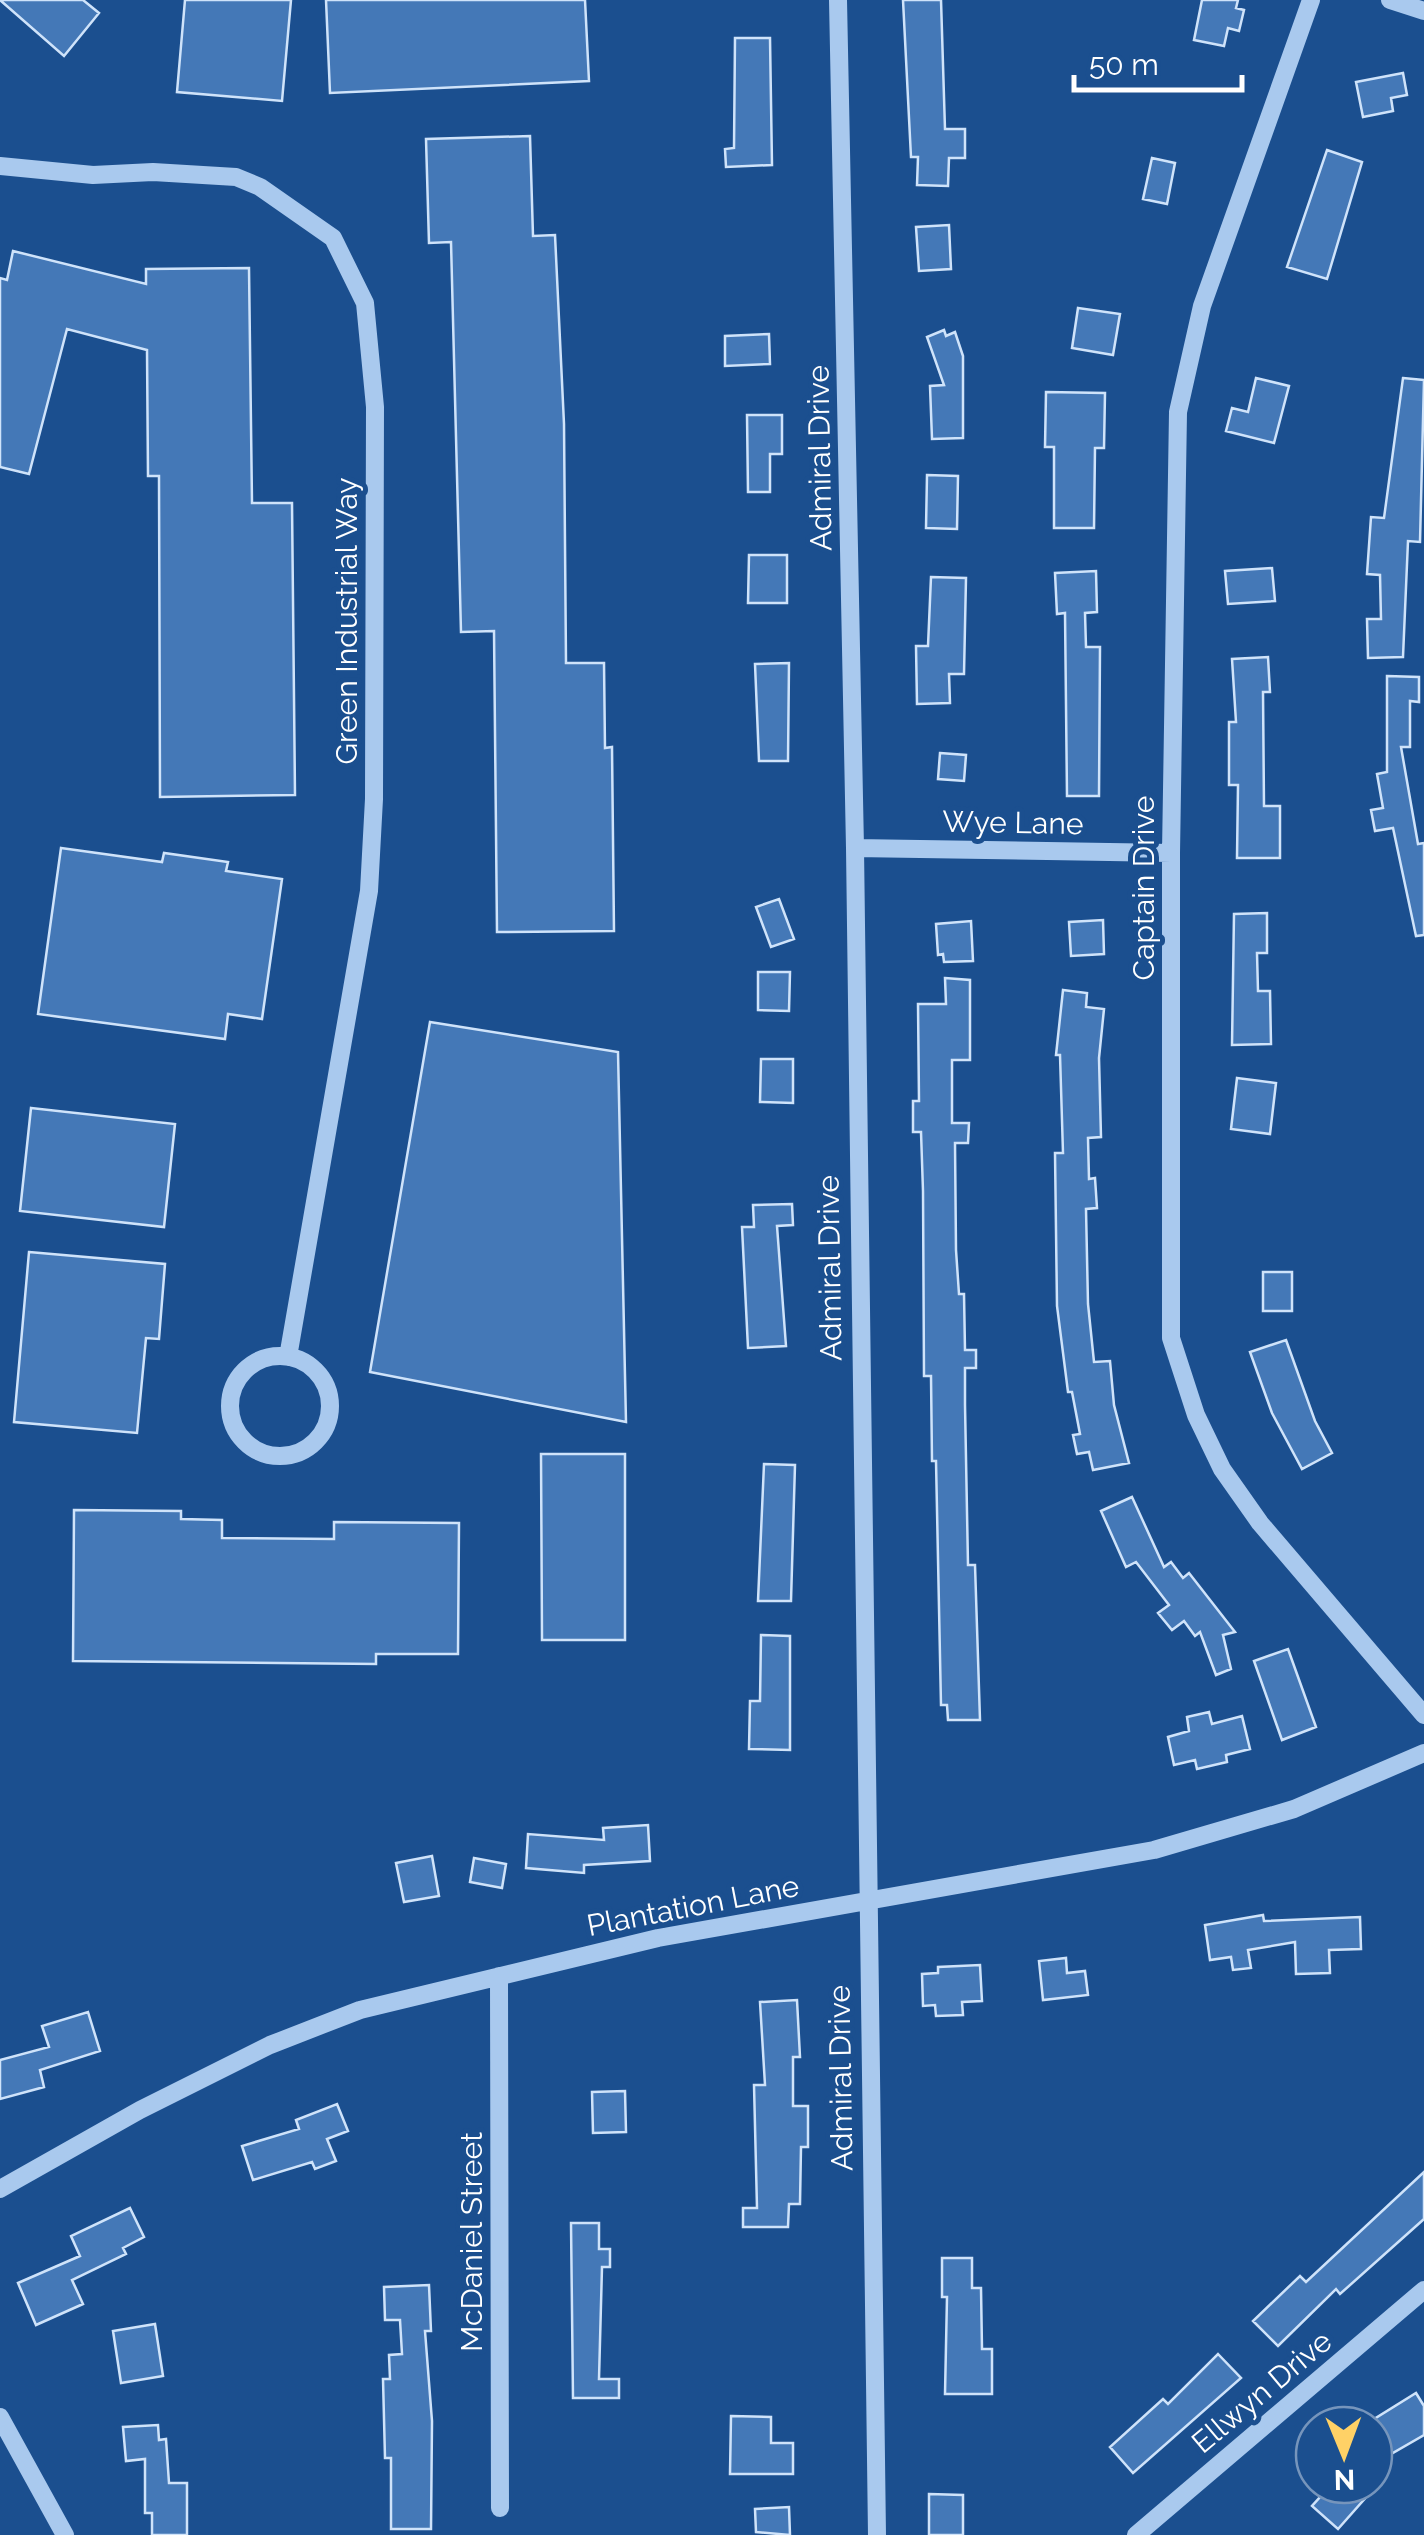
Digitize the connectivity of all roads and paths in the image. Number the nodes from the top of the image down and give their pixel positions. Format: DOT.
graph roads {
  1 [pos="838,0"];
  2 [pos="1311,0"];
  3 [pos="1390,0"];
  4 [pos="1424,11"];
  5 [pos="0,166"];
  6 [pos="854,848"];
  7 [pos="1171,852"];
  8 [pos="288,1357"];
  9 [pos="1424,1715"];
  10 [pos="1424,1753"];
  11 [pos="866,1902"];
  12 [pos="499,1976"];
  13 [pos="0,2190"];
  14 [pos="1424,2290"];
  15 [pos="0,2417"];
  16 [pos="500,2508"];
  17 [pos="66,2535"];
  18 [pos="877,2535"];
  19 [pos="1136,2535"];
  1 -- 6 [label="street, Admiral Drive"];
  2 -- 7 [label="street, Captain Drive"];
  3 -- 4 [label="street"];
  5 -- 8 [label="street, Green Industrial Way"];
  6 -- 7 [label="street, Wye Lane"];
  6 -- 11 [label="street, Admiral Drive"];
  7 -- 9 [label="street, Captain Drive"];
  8 -- 8 [label="street"];
  10 -- 11 [label="street, Plantation Lane"];
  11 -- 12 [label="street, Plantation Lane"];
  11 -- 18 [label="street, Admiral Drive"];
  12 -- 13 [label="street, Plantation Lane"];
  12 -- 16 [label="street, McDaniel Street"];
  14 -- 19 [label="street, Ellwyn Drive"];
  15 -- 17 [label="street"];
}
